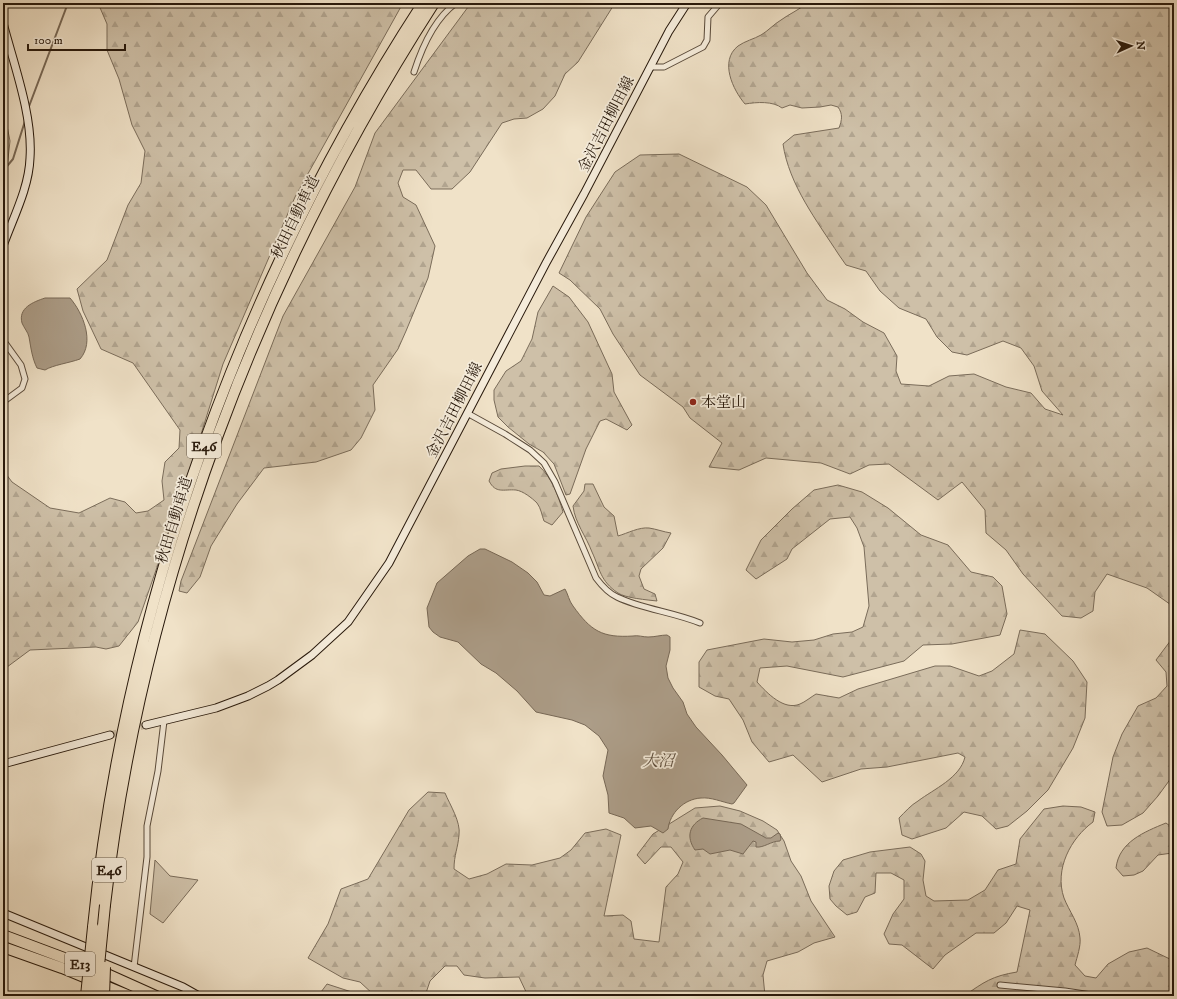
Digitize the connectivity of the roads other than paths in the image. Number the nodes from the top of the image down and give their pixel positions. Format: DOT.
graph roads {
  1 [pos="423,3"];
  2 [pos="434,3"];
  3 [pos="456,3"];
  4 [pos="687,3"];
  5 [pos="720,3"];
  6 [pos="3,24"];
  7 [pos="650,67"];
  8 [pos="414,72"];
  9 [pos="3,246"];
  10 [pos="3,340"];
  11 [pos="3,402"];
  12 [pos="467,413"];
  13 [pos="700,623"];
  14 [pos="164,721"];
  15 [pos="146,725"];
  16 [pos="110,735"];
  17 [pos="3,764"];
  18 [pos="105,905"];
  19 [pos="3,913"];
  20 [pos="3,935"];
  21 [pos="3,947"];
  22 [pos="134,967"];
  23 [pos="1000,986"];
  24 [pos="86,996"];
  25 [pos="96,996"];
  26 [pos="104,996"];
  27 [pos="130,996"];
  28 [pos="156,996"];
  29 [pos="199,996"];
  30 [pos="1098,996"];
  1 -- 24 [label="highway, 秋田自動車道 / E46, bridge"];
  2 -- 18 [label="highway, 秋田自動車道 / E46"];
  3 -- 8 [label="street"];
  4 -- 7 [label="main road, 金沢吉田柳田線"];
  5 -- 7 [label="street"];
  6 -- 9 [label="main road"];
  7 -- 12 [label="main road, 金沢吉田柳田線"];
  10 -- 11 [label="street"];
  12 -- 13 [label="street"];
  12 -- 14 [label="main road, 金沢吉田柳田線"];
  14 -- 15 [label="main road, 金沢吉田柳田線"];
  14 -- 22 [label="street"];
  16 -- 17 [label="main road"];
  18 -- 25 [label="highway, 秋田自動車道 / E46, bridge"];
  18 -- 26 [label="highway, bridge"];
  19 -- 22 [label="main road"];
  20 -- 28 [label="highway, E13"];
  21 -- 27 [label="highway, E13"];
  22 -- 29 [label="main road"];
  23 -- 30 [label="street"];
}
